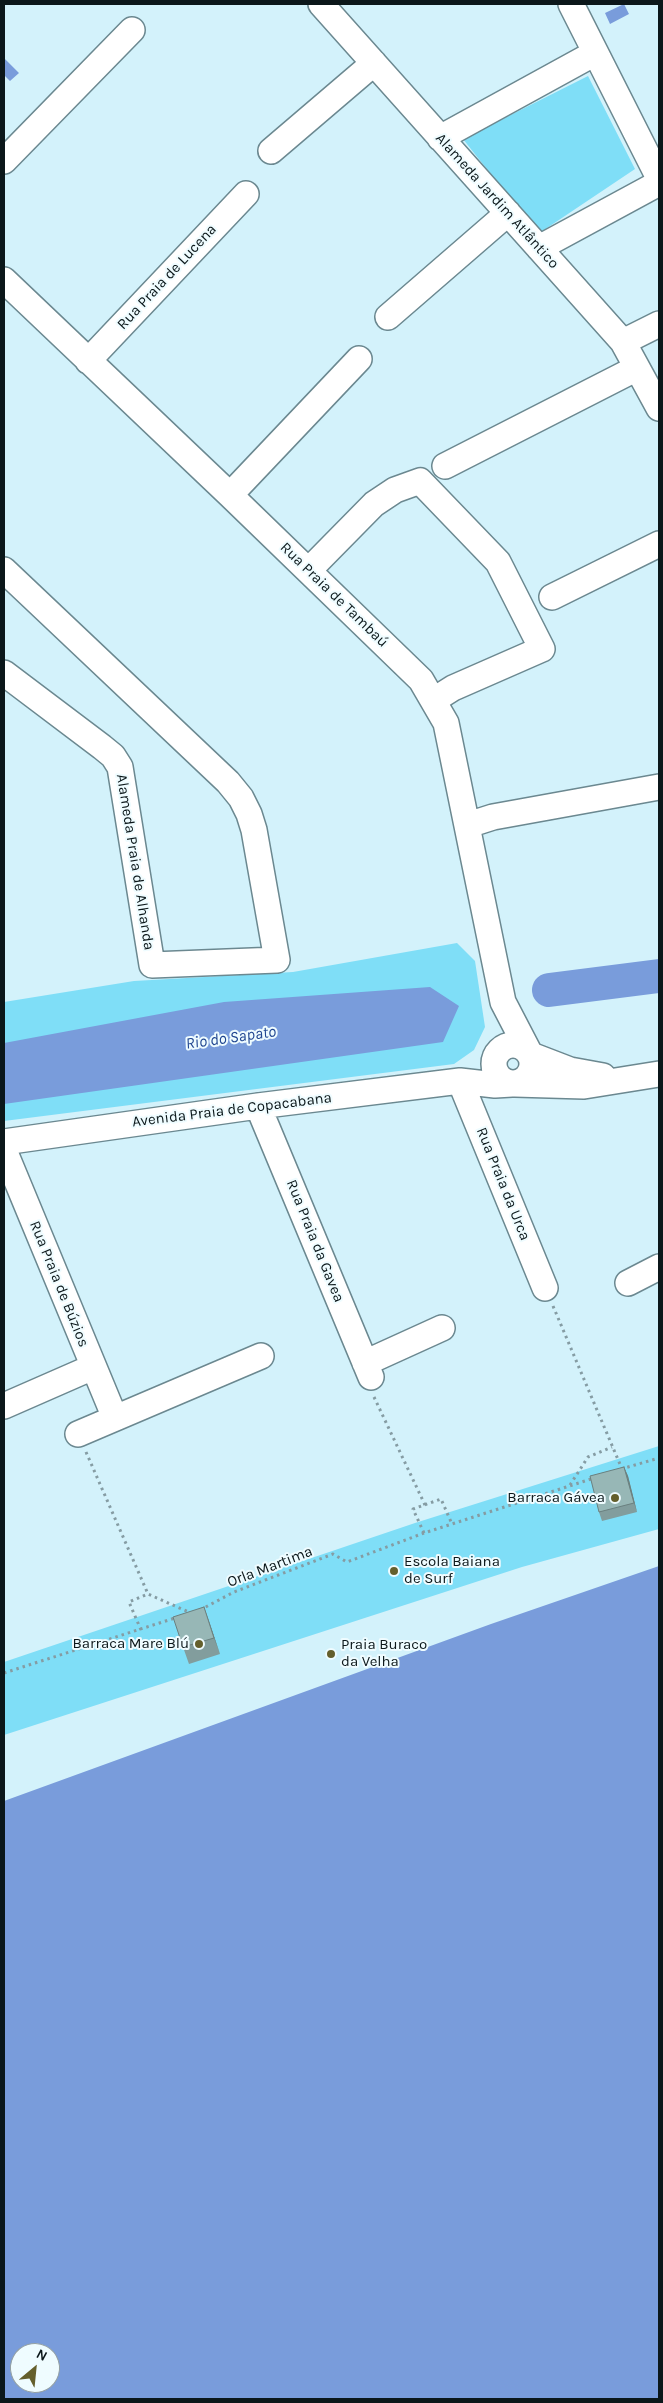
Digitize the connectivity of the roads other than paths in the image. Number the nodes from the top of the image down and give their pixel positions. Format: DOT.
graph roads {
  1 [pos="321,4"];
  2 [pos="571,4"];
  3 [pos="132,30"];
  4 [pos="596,53"];
  5 [pos="374,63"];
  6 [pos="440,138"];
  7 [pos="271,150"];
  8 [pos="4,161"];
  9 [pos="659,178"];
  10 [pos="659,183"];
  11 [pos="246,194"];
  12 [pos="508,213"];
  13 [pos="539,248"];
  14 [pos="4,280"];
  15 [pos="388,317"];
  16 [pos="659,324"];
  17 [pos="623,342"];
  18 [pos="359,359"];
  19 [pos="88,361"];
  20 [pos="637,368"];
  21 [pos="659,408"];
  22 [pos="445,466"];
  23 [pos="230,495"];
  24 [pos="659,544"];
  25 [pos="4,570"];
  26 [pos="309,570"];
  27 [pos="552,597"];
  28 [pos="4,673"];
  29 [pos="434,700"];
  30 [pos="659,786"];
  31 [pos="468,825"];
  32 [pos="503,1002"];
  33 [pos="497,1054"];
  34 [pos="530,1054"];
  35 [pos="659,1074"];
  36 [pos="623,1078"];
  37 [pos="460,1081"];
  38 [pos="513,1084"];
  39 [pos="258,1106"];
  40 [pos="4,1142"];
  41 [pos="4,1150"];
  42 [pos="659,1267"];
  43 [pos="628,1283"];
  44 [pos="546,1288"];
  45 [pos="442,1328"];
  46 [pos="261,1356"];
  47 [pos="93,1367"];
  48 [pos="4,1406"];
  49 [pos="115,1418"];
  50 [pos="78,1434"];
  1 -- 5 [label="street, Alameda Jardim Atlântico"];
  2 -- 4 [label="street"];
  3 -- 8 [label="street"];
  4 -- 6 [label="street"];
  4 -- 9 [label="street"];
  5 -- 6 [label="street, Alameda Jardim Atlântico"];
  5 -- 7 [label="street"];
  6 -- 12 [label="street, Alameda Jardim Atlântico"];
  10 -- 13 [label="street"];
  11 -- 19 [label="street, Rua Praia de Lucena"];
  12 -- 13 [label="street, Alameda Jardim Atlântico"];
  12 -- 15 [label="street"];
  13 -- 17 [label="street, Alameda Jardim Atlântico"];
  14 -- 19 [label="street, Rua Praia de Tambaú"];
  16 -- 17 [label="street"];
  17 -- 20 [label="street, Alameda Jardim Atlântico"];
  18 -- 23 [label="street"];
  19 -- 23 [label="street, Rua Praia de Tambaú"];
  20 -- 21 [label="street, Alameda Jardim Atlântico"];
  20 -- 22 [label="street"];
  23 -- 26 [label="street, Rua Praia de Tambaú"];
  24 -- 27 [label="street"];
  25 -- 28 [label="street, Alameda Praia de Alhanda"];
  26 -- 29 [label="street, Rua Praia de Tambaú"];
  26 -- 29 [label="street"];
  29 -- 31 [label="street, Rua Praia de Tambaú"];
  30 -- 31 [label="street"];
  31 -- 32 [label="street, Rua Praia de Tambaú"];
  32 -- 33 [label="street, Rua Praia de Tambaú"];
  32 -- 34 [label="street, Rua Praia de Tambaú"];
  33 -- 34 [label="street"];
  33 -- 37 [label="street, Avenida Praia de Copacabana"];
  33 -- 38 [label="street"];
  34 -- 36 [label="street, Avenida Praia de Copacabana"];
  34 -- 38 [label="street"];
  35 -- 36 [label="street, Avenida Praia de Copacabana"];
  36 -- 38 [label="street, Avenida Praia de Copacabana"];
  37 -- 38 [label="street, Avenida Praia de Copacabana"];
  37 -- 39 [label="street, Avenida Praia de Copacabana"];
  37 -- 44 [label="street, Rua Praia da Urca"];
  39 -- 40 [label="street, Avenida Praia de Copacabana"];
  39 -- 45 [label="street, Rua Praia da Gavea"];
  41 -- 47 [label="street, Rua Praia de Búzios"];
  42 -- 43 [label="street"];
  46 -- 49 [label="street"];
  47 -- 48 [label="street"];
  47 -- 49 [label="street, Rua Praia de Búzios"];
  49 -- 50 [label="street"];
}
